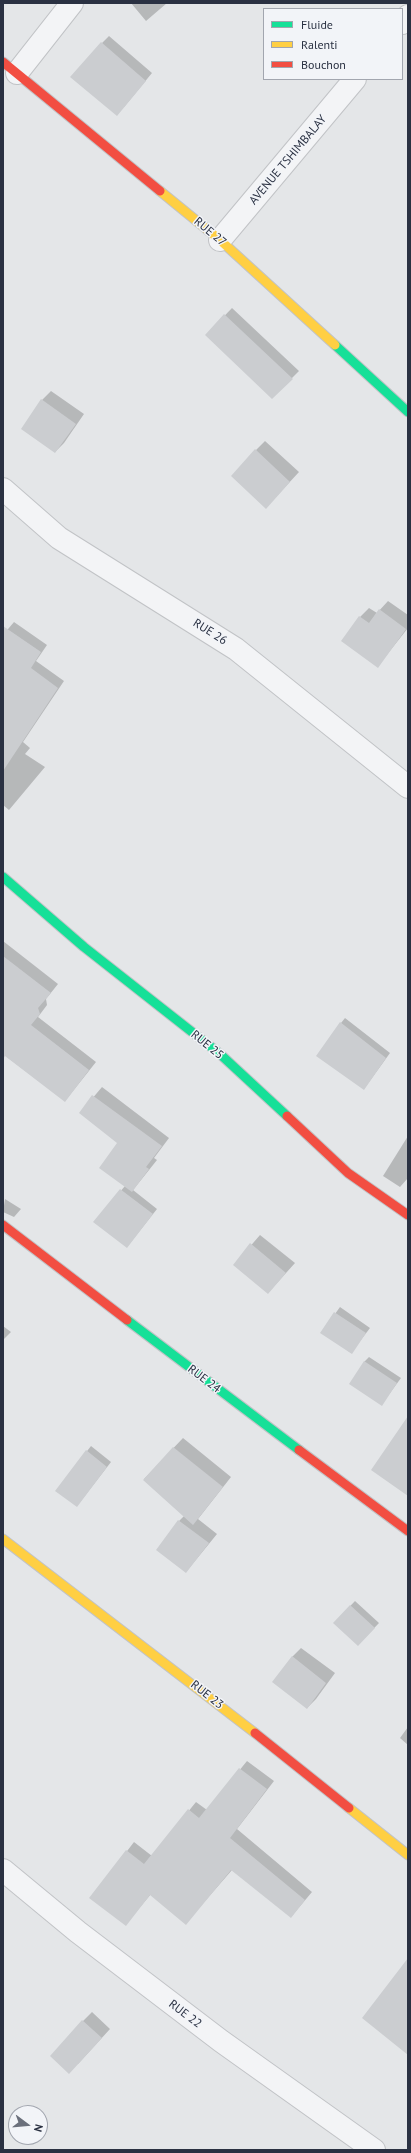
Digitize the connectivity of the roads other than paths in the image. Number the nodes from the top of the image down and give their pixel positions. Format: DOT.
graph roads {
  1 [pos="72,3"];
  2 [pos="10,67"];
  3 [pos="354,80"];
  4 [pos="220,240"];
  5 [pos="408,412"];
  6 [pos="3,488"];
  7 [pos="408,787"];
  8 [pos="3,877"];
  9 [pos="408,1215"];
  10 [pos="3,1224"];
  11 [pos="408,1531"];
  12 [pos="3,1539"];
  13 [pos="408,1855"];
  14 [pos="3,1870"];
  15 [pos="374,2150"];
  1 -- 2 [label="street"];
  2 -- 4 [label="street, RUE 27"];
  3 -- 4 [label="street, AVENUE TSHIMBALAY"];
  4 -- 5 [label="street, RUE 27"];
  6 -- 7 [label="street, RUE 26"];
  8 -- 9 [label="street, RUE 25"];
  10 -- 11 [label="street, RUE 24"];
  12 -- 13 [label="street, RUE 23"];
  14 -- 15 [label="street, RUE 22"];
}
